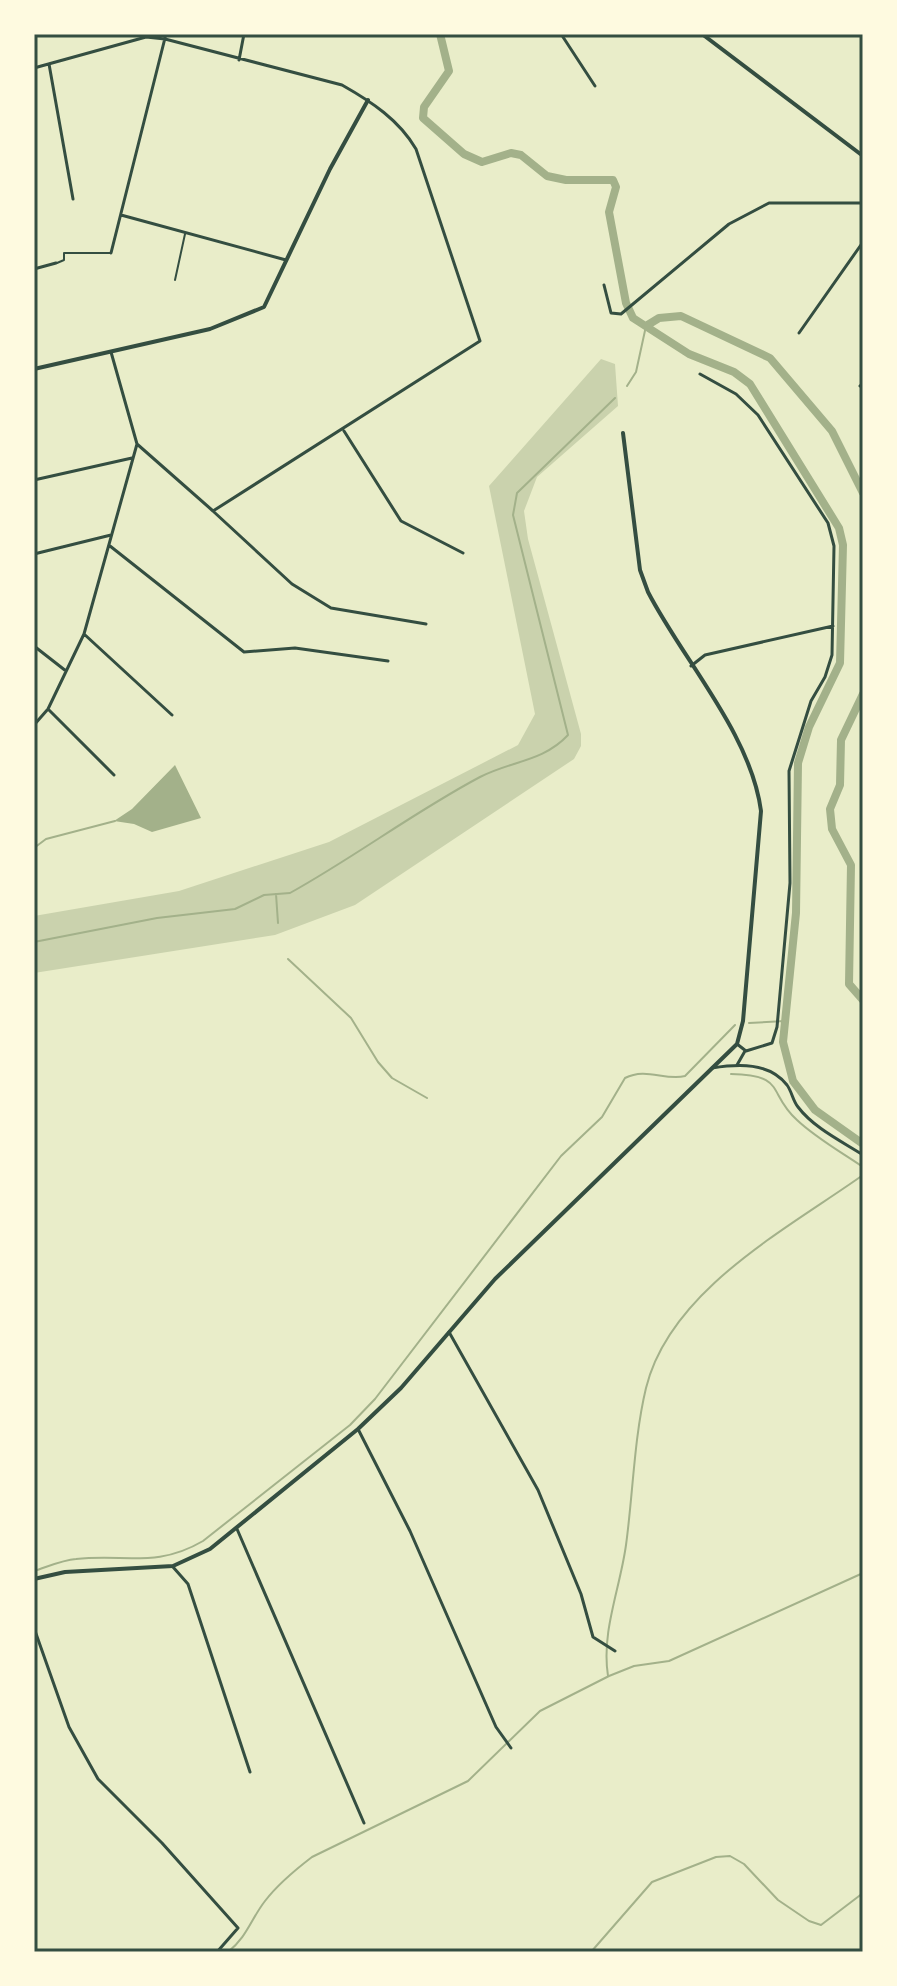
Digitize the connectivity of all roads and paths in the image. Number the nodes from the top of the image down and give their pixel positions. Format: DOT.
graph roads {
  1 [pos="244,34"];
  2 [pos="702,34"];
  3 [pos="563,35"];
  4 [pos="165,36"];
  5 [pos="239,60"];
  6 [pos="49,64"];
  7 [pos="34,68"];
  8 [pos="595,86"];
  9 [pos="368,100"];
  10 [pos="863,156"];
  11 [pos="73,199"];
  12 [pos="863,203"];
  13 [pos="121,215"];
  14 [pos="185,233"];
  15 [pos="863,242"];
  16 [pos="111,253"];
  17 [pos="286,260"];
  18 [pos="56,263"];
  19 [pos="34,269"];
  20 [pos="175,280"];
  21 [pos="604,285"];
  22 [pos="799,333"];
  23 [pos="111,352"];
  24 [pos="34,369"];
  25 [pos="700,374"];
  26 [pos="343,430"];
  27 [pos="623,433"];
  28 [pos="137,444"];
  29 [pos="133,458"];
  30 [pos="34,480"];
  31 [pos="213,511"];
  32 [pos="112,535"];
  33 [pos="109,545"];
  34 [pos="463,553"];
  35 [pos="34,554"];
  36 [pos="426,624"];
  37 [pos="833,626"];
  38 [pos="84,634"];
  39 [pos="34,646"];
  40 [pos="388,661"];
  41 [pos="691,666"];
  42 [pos="66,671"];
  43 [pos="48,709"];
  44 [pos="172,715"];
  45 [pos="34,725"];
  46 [pos="114,775"];
  47 [pos="737,1044"];
  48 [pos="746,1051"];
  49 [pos="737,1065"];
  50 [pos="712,1068"];
  51 [pos="863,1155"];
  52 [pos="449,1331"];
  53 [pos="358,1429"];
  54 [pos="236,1527"];
  55 [pos="173,1566"];
  56 [pos="34,1579"];
  57 [pos="34,1628"];
  58 [pos="615,1651"];
  59 [pos="511,1748"];
  60 [pos="250,1772"];
  61 [pos="364,1823"];
  62 [pos="217,1952"];
  1 -- 5 [label="street"];
  2 -- 10 [label="main road"];
  3 -- 8 [label="street"];
  4 -- 5 [label="street"];
  4 -- 6 [label="street"];
  4 -- 13 [label="street"];
  5 -- 9 [label="street"];
  6 -- 7 [label="street"];
  6 -- 11 [label="street"];
  9 -- 17 [label="main road"];
  9 -- 26 [label="street"];
  12 -- 21 [label="street"];
  13 -- 14 [label="street"];
  13 -- 16 [label="street"];
  14 -- 17 [label="street"];
  14 -- 20 [label="street"];
  15 -- 22 [label="street"];
  16 -- 18 [label="street"];
  17 -- 23 [label="main road"];
  18 -- 19 [label="street"];
  23 -- 24 [label="main road"];
  23 -- 28 [label="street"];
  25 -- 37 [label="street"];
  26 -- 31 [label="street"];
  26 -- 34 [label="street"];
  27 -- 41 [label="main road"];
  28 -- 29 [label="street"];
  28 -- 31 [label="street"];
  29 -- 30 [label="street"];
  29 -- 32 [label="street"];
  31 -- 36 [label="street"];
  32 -- 33 [label="street"];
  32 -- 35 [label="street"];
  33 -- 38 [label="street"];
  33 -- 40 [label="street"];
  37 -- 41 [label="street"];
  37 -- 48 [label="street"];
  38 -- 42 [label="street"];
  38 -- 44 [label="street"];
  39 -- 42 [label="street"];
  41 -- 47 [label="main road"];
  42 -- 43 [label="street"];
  43 -- 45 [label="street"];
  43 -- 46 [label="street"];
  47 -- 48 [label="street"];
  47 -- 50 [label="main road"];
  48 -- 49 [label="street"];
  49 -- 50 [label="street"];
  49 -- 51 [label="street"];
  50 -- 52 [label="main road"];
  52 -- 53 [label="main road"];
  52 -- 58 [label="street"];
  53 -- 54 [label="main road"];
  53 -- 59 [label="street"];
  54 -- 55 [label="main road"];
  54 -- 61 [label="street"];
  55 -- 56 [label="main road"];
  55 -- 60 [label="street"];
  57 -- 62 [label="street"];
}
